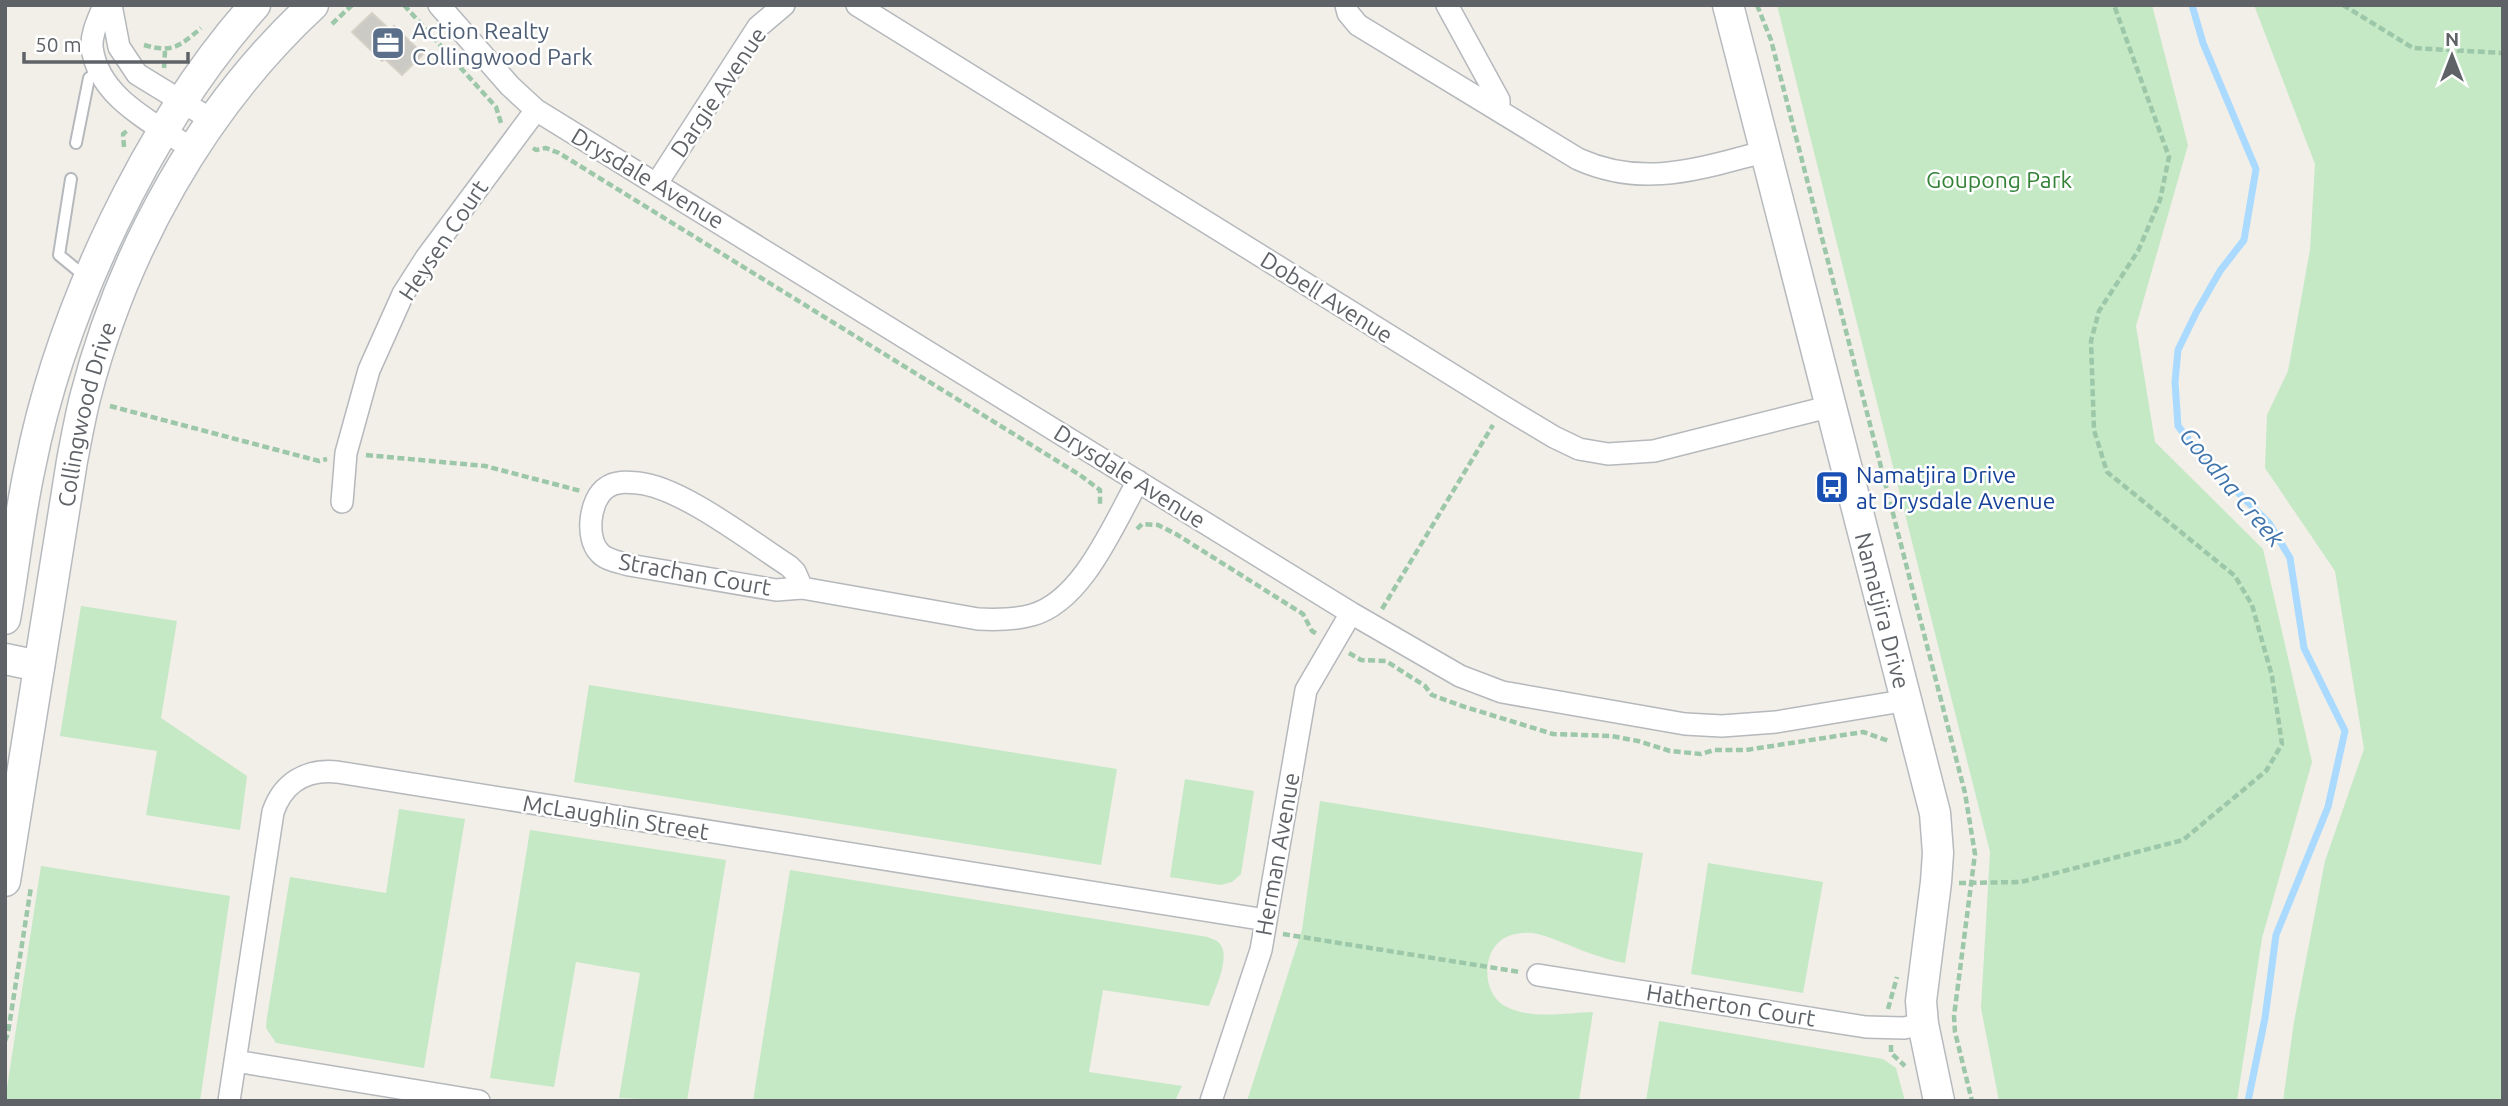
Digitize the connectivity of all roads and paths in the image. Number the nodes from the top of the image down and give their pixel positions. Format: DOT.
graph roads {
  1 [pos="104,5"];
  2 [pos="111,5"];
  3 [pos="255,5"];
  4 [pos="352,5"];
  5 [pos="439,5"];
  6 [pos="784,5"];
  7 [pos="857,5"];
  8 [pos="1346,5"];
  9 [pos="1447,5"];
  10 [pos="1728,5"];
  11 [pos="2114,5"];
  12 [pos="2343,5"];
  13 [pos="319,18"];
  14 [pos="203,26"];
  15 [pos="138,44"];
  16 [pos="164,51"];
  17 [pos="2503,53"];
  18 [pos="164,69"];
  19 [pos="100,71"];
  20 [pos="183,100"];
  21 [pos="1499,109"];
  22 [pos="537,110"];
  23 [pos="212,120"];
  24 [pos="164,130"];
  25 [pos="76,143"];
  26 [pos="192,149"];
  27 [pos="1767,151"];
  28 [pos="71,179"];
  29 [pos="657,183"];
  30 [pos="88,279"];
  31 [pos="113,394"];
  32 [pos="110,406"];
  33 [pos="1832,406"];
  34 [pos="1504,407"];
  35 [pos="1138,481"];
  36 [pos="342,502"];
  37 [pos="802,588"];
  38 [pos="8,590"];
  39 [pos="1351,613"];
  40 [pos="5,619"];
  41 [pos="1373,625"];
  42 [pos="5,659"];
  43 [pos="39,666"];
  44 [pos="1894,702"];
  45 [pos="1892,752"];
  46 [pos="18,881"];
  47 [pos="1936,882"];
  48 [pos="1266,920"];
  49 [pos="1899,966"];
  50 [pos="1538,975"];
  51 [pos="1923,1024"];
  52 [pos="1889,1028"];
  53 [pos="5,1041"];
  54 [pos="236,1061"];
  55 [pos="1907,1077"];
  56 [pos="229,1101"];
  57 [pos="479,1101"];
  58 [pos="1211,1101"];
  59 [pos="1939,1101"];
  1 -- 19 [label="street"];
  2 -- 20 [label="street"];
  3 -- 20 [label="main road, Collingwood Drive"];
  4 -- 13 [label="path"];
  5 -- 22 [label="street, Drysdale Avenue"];
  6 -- 29 [label="street, Dargie Avenue"];
  7 -- 34 [label="street, Dobell Avenue"];
  8 -- 21 [label="street"];
  9 -- 21 [label="street"];
  10 -- 27 [label="main road, Namatjira Drive"];
  11 -- 47 [label="path"];
  12 -- 17 [label="path"];
  13 -- 23 [label="main road, Collingwood Drive"];
  14 -- 16 [label="path"];
  15 -- 16 [label="path"];
  16 -- 18 [label="path"];
  19 -- 24 [label="street"];
  19 -- 25 [label="lane"];
  20 -- 23 [label="street"];
  20 -- 24 [label="main road, Collingwood Drive"];
  21 -- 27 [label="street"];
  22 -- 29 [label="street, Drysdale Avenue"];
  22 -- 36 [label="street, Heysen Court"];
  23 -- 26 [label="main road, Collingwood Drive"];
  24 -- 26 [label="street"];
  24 -- 30 [label="main road, Collingwood Drive"];
  26 -- 43 [label="main road, Collingwood Drive"];
  27 -- 33 [label="main road, Namatjira Drive"];
  28 -- 30 [label="lane"];
  29 -- 35 [label="street, Drysdale Avenue"];
  30 -- 38 [label="main road, Collingwood Drive"];
  31 -- 32 [label="path"];
  33 -- 34 [label="street, Dobell Avenue"];
  33 -- 44 [label="main road, Namatjira Drive"];
  34 -- 41 [label="path"];
  35 -- 37 [label="street, Strachan Court"];
  35 -- 39 [label="street, Drysdale Avenue"];
  37 -- 37 [label="street, Strachan Court"];
  38 -- 40 [label="main road, Collingwood Drive"];
  39 -- 41 [label="street, Drysdale Avenue"];
  39 -- 48 [label="street, Herman Avenue"];
  41 -- 44 [label="street, Drysdale Avenue"];
  42 -- 43 [label="main road"];
  43 -- 46 [label="main road, Collingwood Drive"];
  44 -- 45 [label="path"];
  44 -- 47 [label="main road, Namatjira Drive"];
  46 -- 53 [label="path"];
  47 -- 51 [label="main road, Namatjira Drive"];
  48 -- 50 [label="path"];
  48 -- 54 [label="street, McLaughlin Street"];
  48 -- 58 [label="street, Herman Avenue"];
  49 -- 52 [label="path"];
  50 -- 52 [label="street, Hatherton Court"];
  51 -- 52 [label="street, Hatherton Court"];
  51 -- 59 [label="main road, Namatjira Drive"];
  52 -- 55 [label="path"];
  54 -- 56 [label="street, McLaughlin Street"];
  54 -- 57 [label="street"];
}
